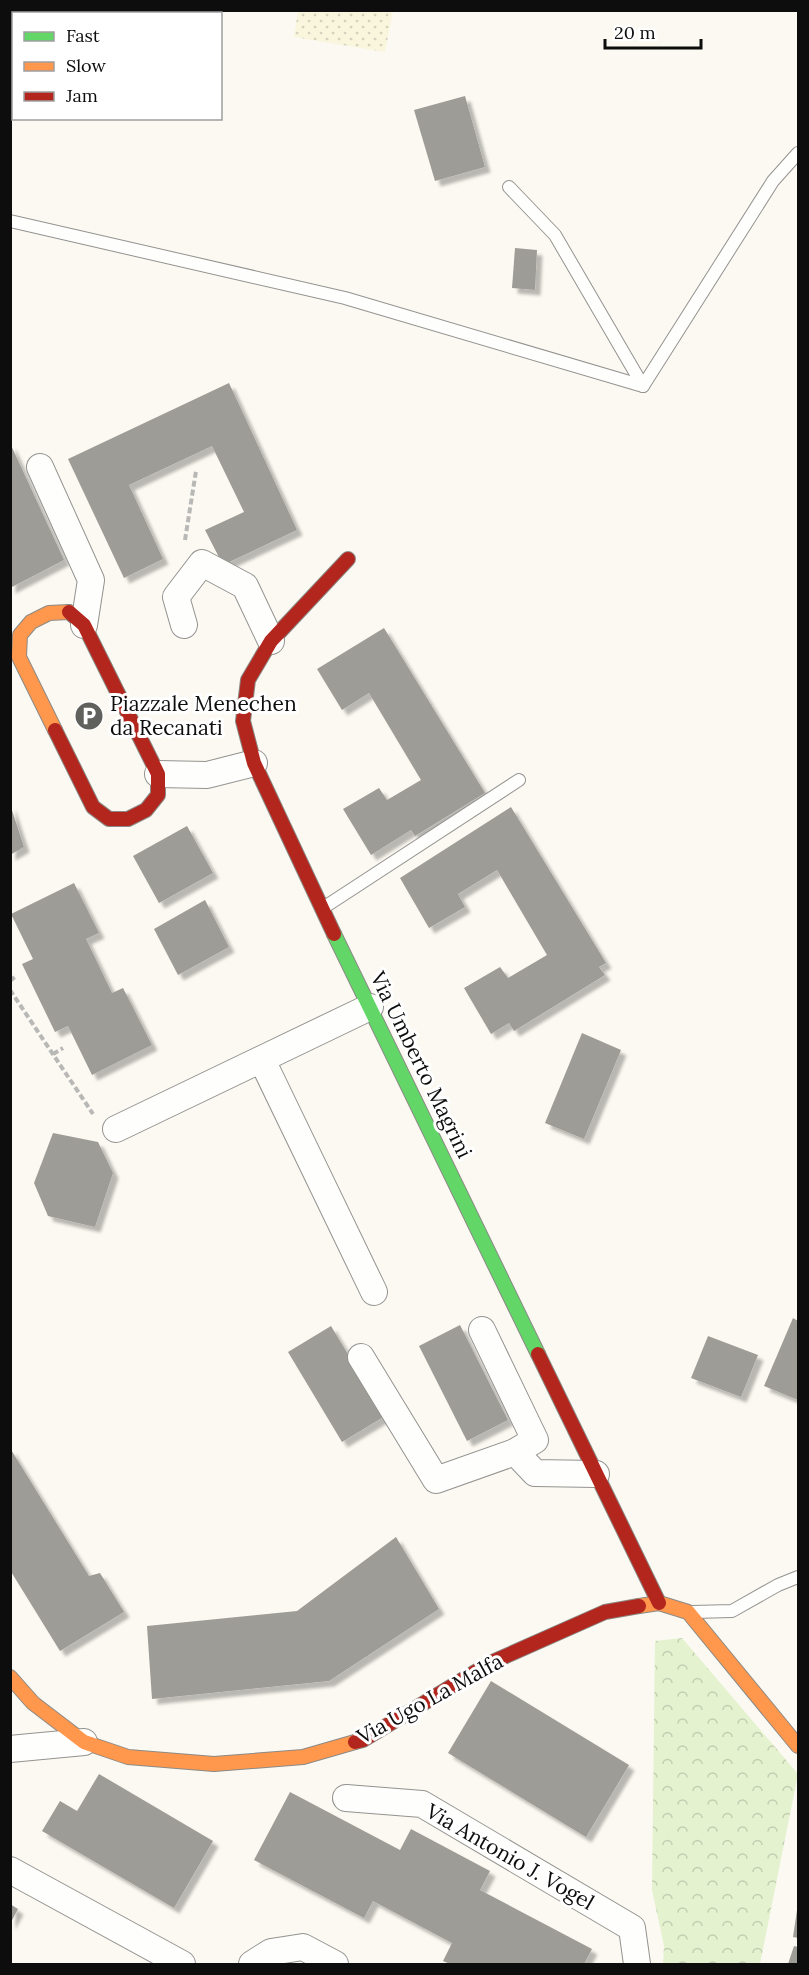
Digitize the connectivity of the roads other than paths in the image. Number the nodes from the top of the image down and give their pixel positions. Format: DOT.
graph roads {
  1 [pos="798,153"];
  2 [pos="509,187"];
  3 [pos="10,221"];
  4 [pos="644,386"];
  5 [pos="40,467"];
  6 [pos="348,559"];
  7 [pos="84,625"];
  8 [pos="184,625"];
  9 [pos="271,641"];
  10 [pos="15,655"];
  11 [pos="254,763"];
  12 [pos="158,774"];
  13 [pos="519,780"];
  14 [pos="322,909"];
  15 [pos="370,1007"];
  16 [pos="262,1059"];
  17 [pos="116,1129"];
  18 [pos="374,1292"];
  19 [pos="482,1330"];
  20 [pos="362,1357"];
  21 [pos="515,1452"];
  22 [pos="596,1474"];
  23 [pos="798,1578"];
  24 [pos="658,1603"];
  25 [pos="688,1612"];
  26 [pos="10,1677"];
  27 [pos="84,1742"];
  28 [pos="798,1746"];
  29 [pos="10,1749"];
  30 [pos="346,1798"];
  31 [pos="10,1870"];
  32 [pos="182,1965"];
  33 [pos="252,1965"];
  34 [pos="335,1965"];
  35 [pos="637,1965"];
  1 -- 4 [label="lane"];
  2 -- 4 [label="lane"];
  3 -- 4 [label="lane"];
  5 -- 7 [label="street"];
  6 -- 9 [label="street, Via Umberto Magrini"];
  7 -- 10 [label="street"];
  7 -- 12 [label="street"];
  8 -- 9 [label="street"];
  9 -- 11 [label="street, Via Umberto Magrini"];
  10 -- 12 [label="street"];
  11 -- 12 [label="street"];
  11 -- 14 [label="street, Via Umberto Magrini"];
  13 -- 14 [label="lane"];
  14 -- 15 [label="street, Via Umberto Magrini"];
  15 -- 16 [label="street"];
  15 -- 22 [label="street, Via Umberto Magrini"];
  16 -- 17 [label="street"];
  16 -- 18 [label="street"];
  19 -- 21 [label="street"];
  20 -- 21 [label="street"];
  21 -- 22 [label="street"];
  22 -- 24 [label="street, Via Umberto Magrini"];
  23 -- 25 [label="lane"];
  24 -- 25 [label="street, Via Ugo La Malfa"];
  24 -- 27 [label="street, Via Ugo La Malfa"];
  25 -- 28 [label="street"];
  26 -- 27 [label="street, Via Ugo La Malfa"];
  27 -- 29 [label="street"];
  30 -- 35 [label="street, Via Antonio J. Vogel"];
  31 -- 32 [label="street"];
  33 -- 34 [label="street"];
}
